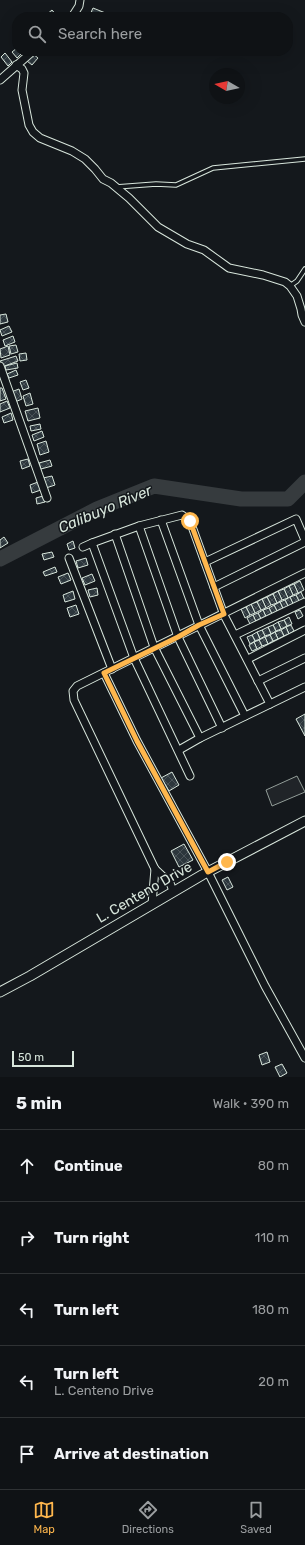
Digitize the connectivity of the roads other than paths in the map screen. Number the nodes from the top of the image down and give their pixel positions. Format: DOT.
graph roads {
  1 [pos="80,0"];
  2 [pos="75,12"];
  3 [pos="27,56"];
  4 [pos="16,65"];
  5 [pos="0,80"];
  6 [pos="305,159"];
  7 [pos="115,187"];
  8 [pos="305,270"];
  9 [pos="290,286"];
  10 [pos="305,322"];
  11 [pos="0,366"];
  12 [pos="47,498"];
  13 [pos="161,520"];
  14 [pos="139,526"];
  15 [pos="115,534"];
  16 [pos="305,541"];
  17 [pos="92,543"];
  18 [pos="83,547"];
  19 [pos="69,558"];
  20 [pos="205,562"];
  21 [pos="305,573"];
  22 [pos="214,588"];
  23 [pos="305,602"];
  24 [pos="224,614"];
  25 [pos="199,625"];
  26 [pos="305,630"];
  27 [pos="235,635"];
  28 [pos="178,637"];
  29 [pos="154,647"];
  30 [pos="134,658"];
  31 [pos="305,658"];
  32 [pos="248,659"];
  33 [pos="112,669"];
  34 [pos="104,673"];
  35 [pos="258,681"];
  36 [pos="305,687"];
  37 [pos="270,704"];
  38 [pos="245,716"];
  39 [pos="222,728"];
  40 [pos="200,738"];
  41 [pos="179,750"];
  42 [pos="190,776"];
  43 [pos="305,821"];
  44 [pos="155,869"];
  45 [pos="208,872"];
  46 [pos="173,891"];
  47 [pos="152,904"];
  48 [pos="0,992"];
  49 [pos="305,1058"];
  1 -- 2 [label="street"];
  3 -- 4 [label="street"];
  4 -- 5 [label="street"];
  4 -- 7 [label="street"];
  6 -- 7 [label="lane"];
  7 -- 9 [label="street"];
  8 -- 9 [label="lane"];
  9 -- 10 [label="street"];
  11 -- 12 [label="street"];
  13 -- 14 [label="street"];
  13 -- 20 [label="street"];
  13 -- 25 [label="street"];
  14 -- 15 [label="street"];
  14 -- 28 [label="street"];
  15 -- 17 [label="street"];
  15 -- 29 [label="street"];
  16 -- 20 [label="street"];
  16 -- 22 [label="street"];
  17 -- 18 [label="street"];
  17 -- 30 [label="street"];
  19 -- 33 [label="street"];
  20 -- 22 [label="street"];
  21 -- 24 [label="street"];
  22 -- 24 [label="street"];
  23 -- 27 [label="street"];
  24 -- 25 [label="street"];
  24 -- 27 [label="street"];
  25 -- 28 [label="street"];
  25 -- 38 [label="street"];
  26 -- 32 [label="street"];
  27 -- 32 [label="street"];
  28 -- 29 [label="street"];
  28 -- 39 [label="street"];
  29 -- 30 [label="street"];
  29 -- 40 [label="street"];
  30 -- 33 [label="street"];
  30 -- 41 [label="street"];
  31 -- 35 [label="street"];
  32 -- 35 [label="street"];
  33 -- 34 [label="street"];
  34 -- 44 [label="street"];
  34 -- 45 [label="street"];
  35 -- 37 [label="street"];
  36 -- 37 [label="street"];
  37 -- 38 [label="street"];
  38 -- 39 [label="street"];
  39 -- 40 [label="street"];
  40 -- 41 [label="street"];
  41 -- 42 [label="street"];
  43 -- 45 [label="street, L. Centeno Drive"];
  44 -- 46 [label="street"];
  44 -- 47 [label="street"];
  45 -- 46 [label="street, L. Centeno Drive"];
  45 -- 49 [label="street"];
  46 -- 47 [label="street, L. Centeno Drive"];
  47 -- 48 [label="street, L. Centeno Drive"];
}
